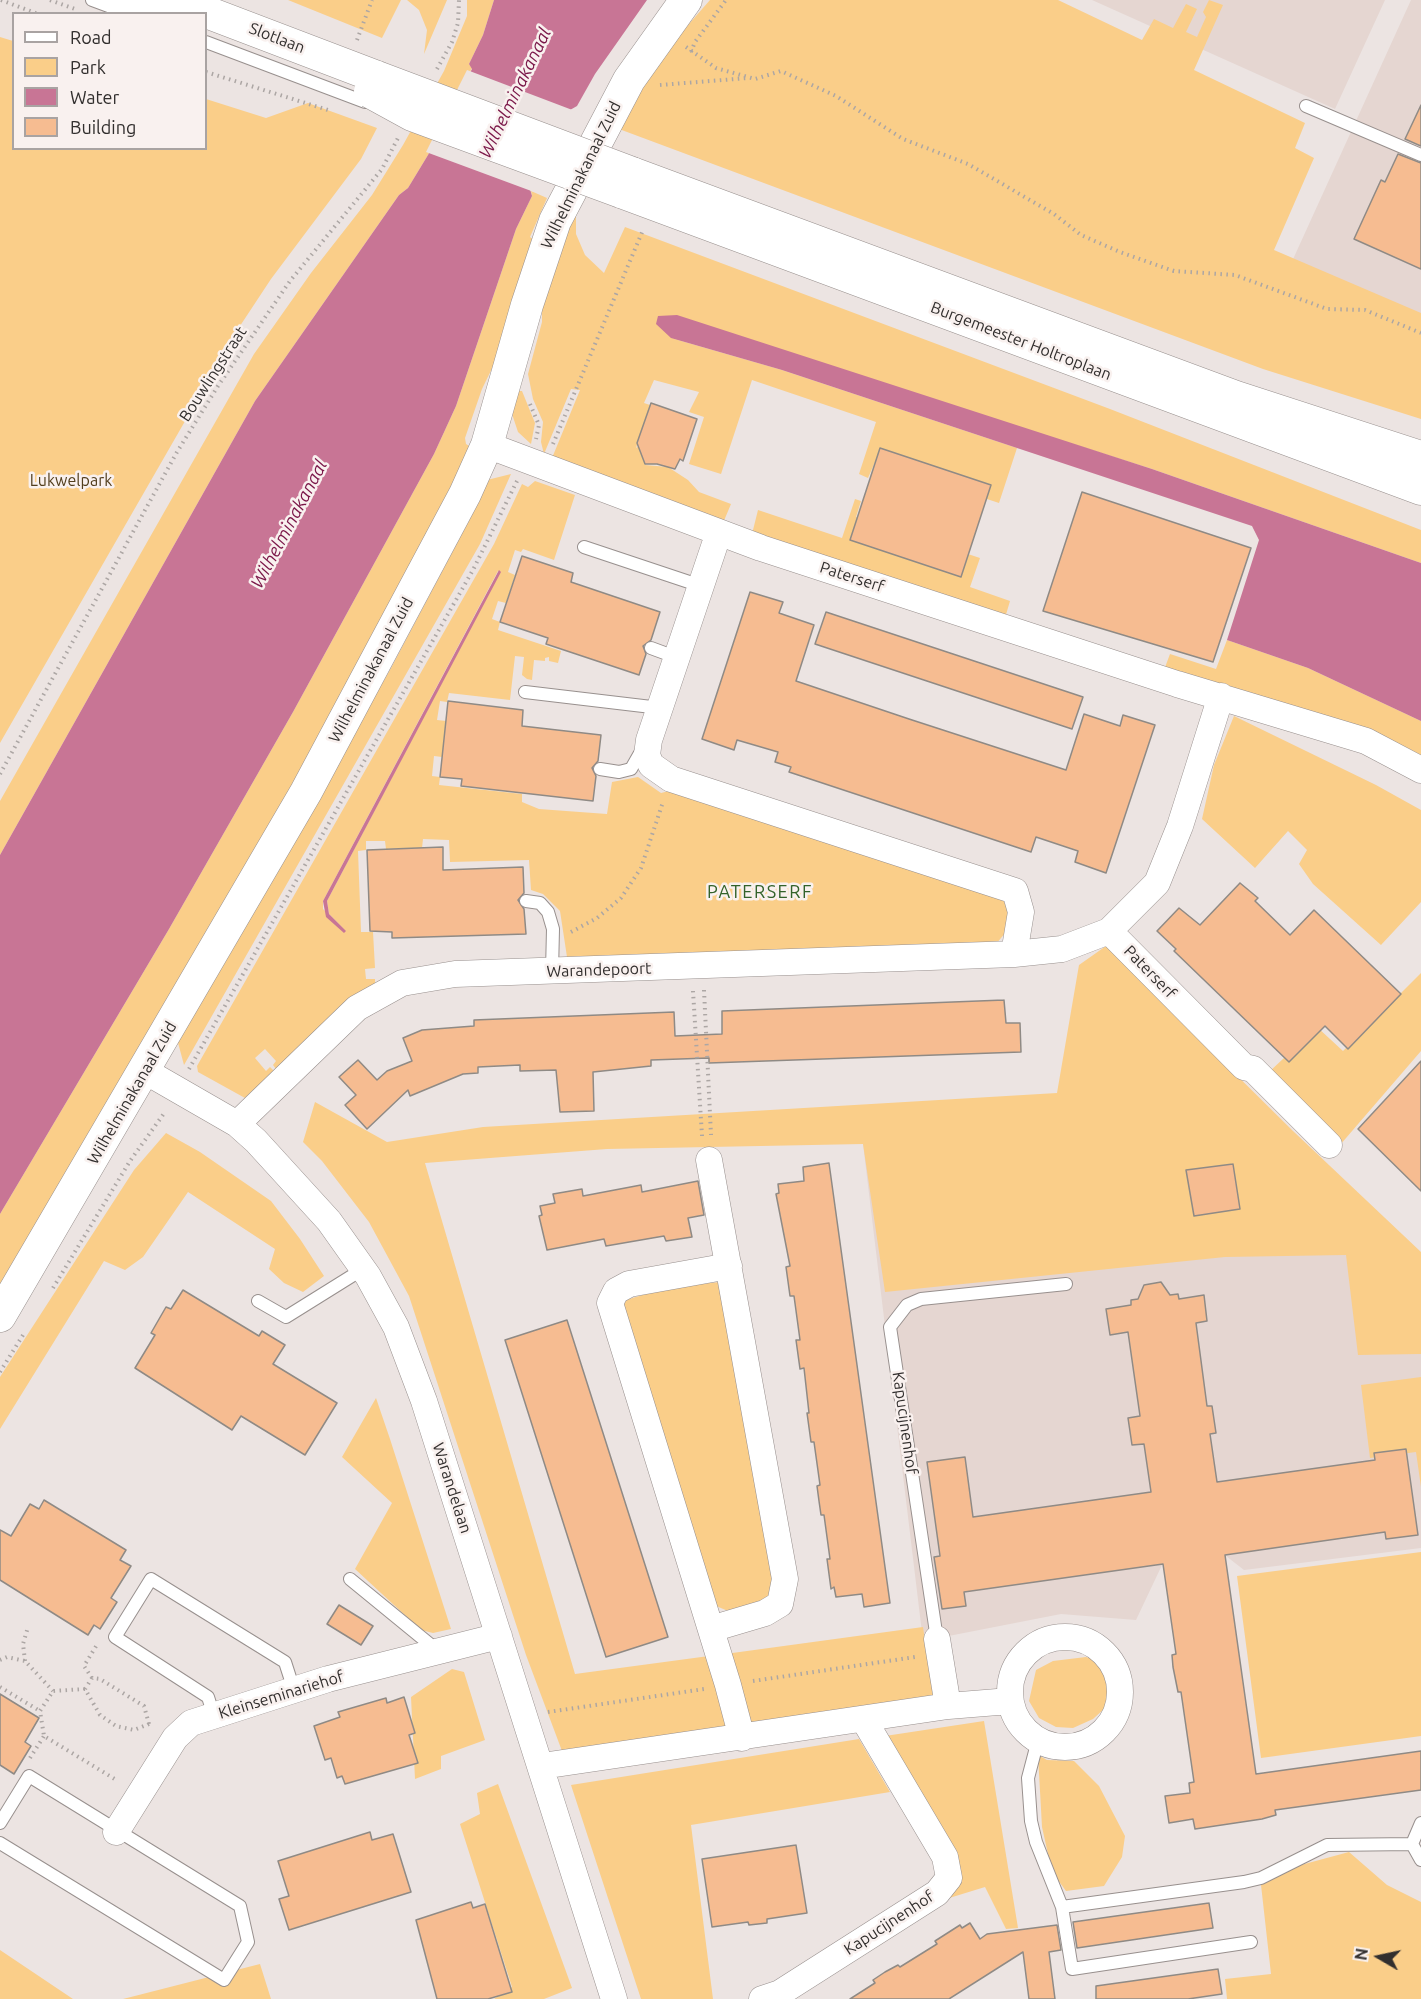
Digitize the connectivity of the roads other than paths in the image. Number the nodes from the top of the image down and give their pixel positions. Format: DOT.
graph roads {
  1 [pos="92,0"];
  2 [pos="125,0"];
  3 [pos="176,0"];
  4 [pos="686,0"];
  5 [pos="123,12"];
  6 [pos="156,12"];
  7 [pos="204,12"];
  8 [pos="207,13"];
  9 [pos="207,30"];
  10 [pos="207,42"];
  11 [pos="331,45"];
  12 [pos="374,84"];
  13 [pos="1306,106"];
  14 [pos="1421,155"];
  15 [pos="630,175"];
  16 [pos="1421,444"];
  17 [pos="487,445"];
  18 [pos="1421,456"];
  19 [pos="1421,489"];
  20 [pos="719,532"];
  21 [pos="584,547"];
  22 [pos="701,586"];
  23 [pos="651,648"];
  24 [pos="678,658"];
  25 [pos="525,692"];
  26 [pos="1221,696"];
  27 [pos="660,708"];
  28 [pos="649,740"];
  29 [pos="600,769"];
  30 [pos="1421,770"];
  31 [pos="526,901"];
  32 [pos="1109,930"];
  33 [pos="1014,954"];
  34 [pos="552,971"];
  35 [pos="145,1071"];
  36 [pos="237,1124"];
  37 [pos="1329,1145"];
  38 [pos="708,1160"];
  39 [pos="729,1266"];
  40 [pos="363,1269"];
  41 [pos="1066,1284"];
  42 [pos="258,1301"];
  43 [pos="12,1325"];
  44 [pos="350,1579"];
  45 [pos="711,1629"];
  46 [pos="499,1636"];
  47 [pos="937,1639"];
  48 [pos="439,1652"];
  49 [pos="294,1690"];
  50 [pos="1010,1701"];
  51 [pos="948,1706"];
  52 [pos="214,1716"];
  53 [pos="864,1720"];
  54 [pos="742,1738"];
  55 [pos="1038,1740"];
  56 [pos="542,1766"];
  57 [pos="0,1823"];
  58 [pos="1421,1823"];
  59 [pos="116,1832"];
  60 [pos="0,1843"];
  61 [pos="1412,1844"];
  62 [pos="1421,1860"];
  63 [pos="1062,1908"];
  64 [pos="1251,1942"];
  65 [pos="614,1999"];
  66 [pos="762,1999"];
  1 -- 5 [label="lane"];
  2 -- 6 [label="street"];
  3 -- 7 [label="street, Slotlaan"];
  4 -- 17 [label="street, Wilhelminakanaal Zuid"];
  8 -- 12 [label="street, Slotlaan"];
  9 -- 12 [label="street, Slotlaan"];
  10 -- 12 [label="lane, Slotlaan"];
  11 -- 12 [label="lane, Slotlaan"];
  12 -- 15 [label="street, bridge"];
  13 -- 14 [label="lane"];
  15 -- 16 [label="lane, Burgemeester Holtroplaan"];
  15 -- 18 [label="street, Burgemeester Holtroplaan"];
  15 -- 19 [label="street, Burgemeester Holtroplaan"];
  17 -- 20 [label="street, Paterserf"];
  17 -- 35 [label="street, Wilhelminakanaal Zuid"];
  20 -- 22 [label="street"];
  20 -- 26 [label="street, Paterserf"];
  21 -- 22 [label="lane"];
  22 -- 24 [label="street"];
  23 -- 24 [label="lane"];
  24 -- 27 [label="street"];
  25 -- 27 [label="lane"];
  26 -- 30 [label="street, Paterserf"];
  26 -- 32 [label="street, Paterserf"];
  27 -- 28 [label="street"];
  28 -- 29 [label="lane"];
  28 -- 33 [label="street"];
  31 -- 34 [label="lane"];
  32 -- 33 [label="street, Warandepoort"];
  32 -- 37 [label="street, Paterserf"];
  33 -- 34 [label="street, Warandepoort"];
  34 -- 36 [label="street, Warandepoort"];
  35 -- 36 [label="street, Warandelaan"];
  35 -- 43 [label="street, Wilhelminakanaal Zuid"];
  36 -- 40 [label="street, Warandelaan"];
  38 -- 39 [label="street"];
  39 -- 45 [label="street"];
  39 -- 45 [label="street"];
  40 -- 42 [label="lane"];
  40 -- 46 [label="street, Warandelaan"];
  41 -- 47 [label="lane, Kapucijnenhof"];
  44 -- 48 [label="lane"];
  45 -- 54 [label="street"];
  46 -- 48 [label="street, Kleinseminariehof"];
  46 -- 56 [label="street, Warandelaan"];
  47 -- 51 [label="street, Kapucijnenhof"];
  48 -- 49 [label="street, Kleinseminariehof"];
  49 -- 52 [label="street, Kleinseminariehof"];
  49 -- 52 [label="lane"];
  50 -- 51 [label="street"];
  50 -- 55 [label="street"];
  50 -- 55 [label="street"];
  51 -- 53 [label="street"];
  52 -- 59 [label="street, Kleinseminariehof"];
  53 -- 54 [label="street"];
  53 -- 66 [label="street, Kapucijnenhof"];
  54 -- 56 [label="street"];
  55 -- 63 [label="lane"];
  56 -- 65 [label="street, Warandelaan"];
  57 -- 59 [label="lane"];
  58 -- 61 [label="lane"];
  59 -- 60 [label="lane"];
  61 -- 62 [label="lane"];
  61 -- 63 [label="lane"];
  63 -- 64 [label="lane"];
}
